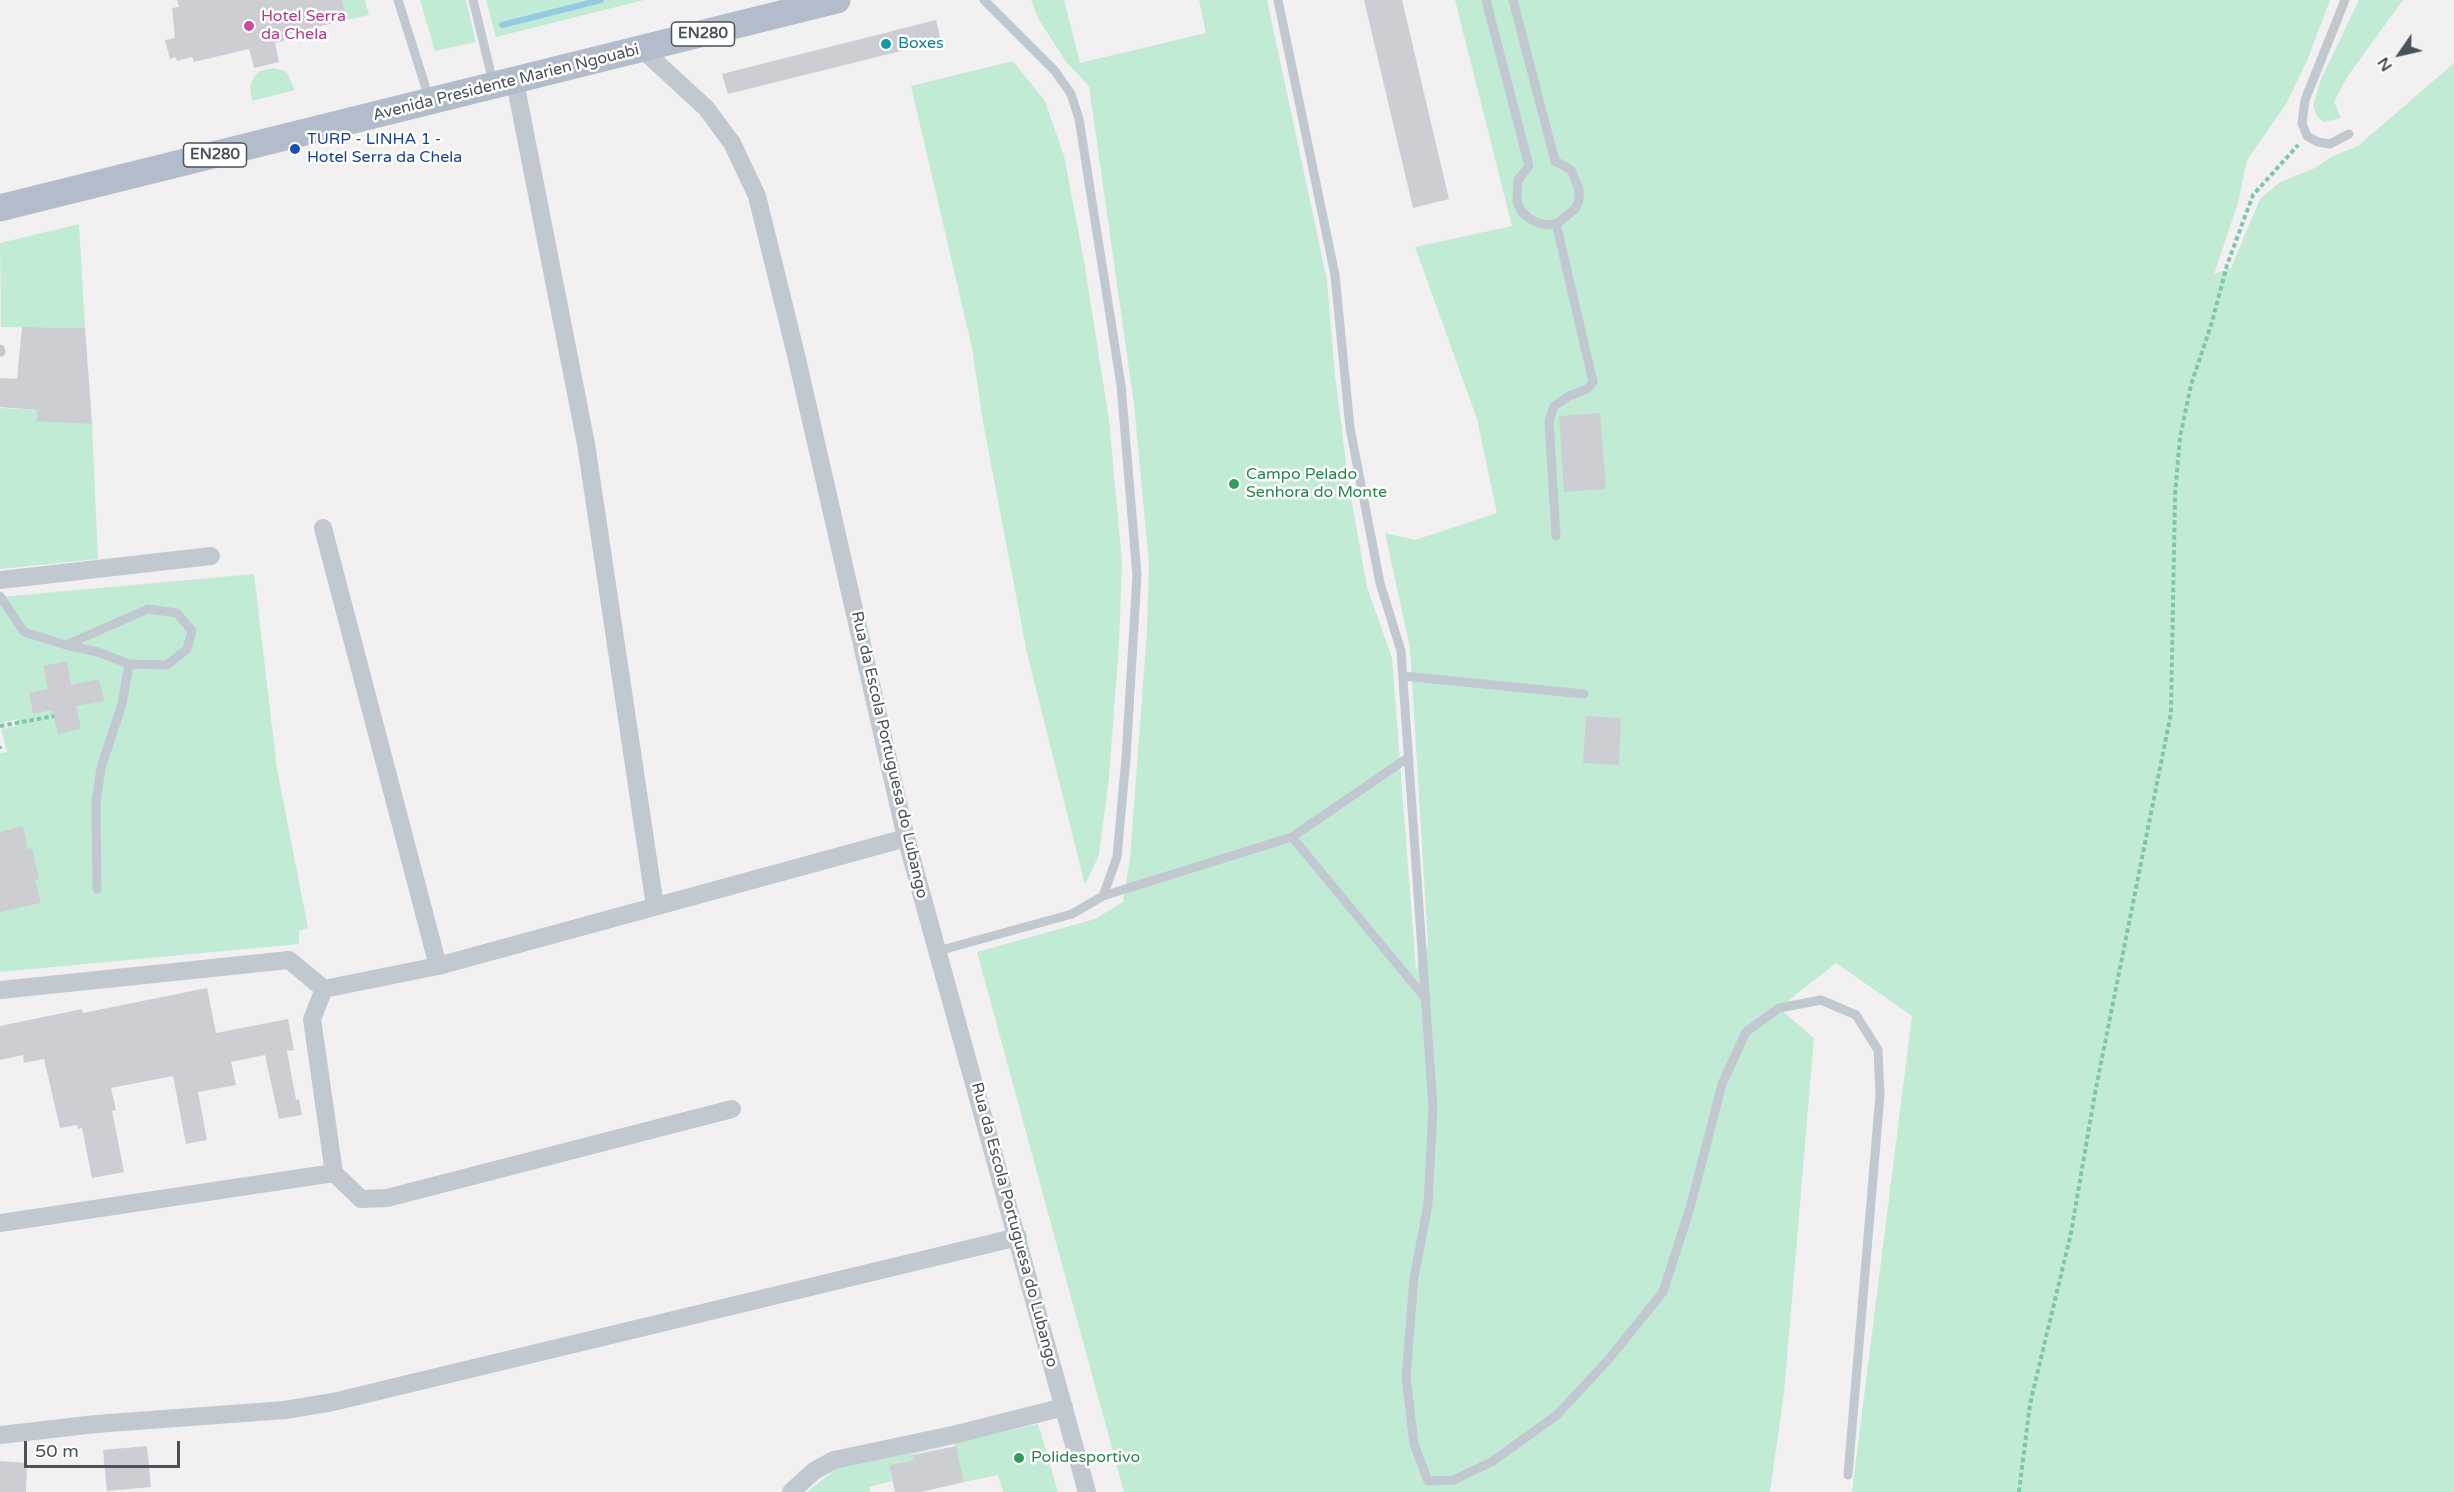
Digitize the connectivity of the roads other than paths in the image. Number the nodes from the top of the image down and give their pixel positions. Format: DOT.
graph roads {
  1 [pos="398,0"];
  2 [pos="473,0"];
  3 [pos="837,0"];
  4 [pos="984,0"];
  5 [pos="1278,0"];
  6 [pos="1486,0"];
  7 [pos="1513,0"];
  8 [pos="2345,0"];
  9 [pos="643,50"];
  10 [pos="505,84"];
  11 [pos="431,102"];
  12 [pos="2349,134"];
  13 [pos="0,208"];
  14 [pos="1556,223"];
  15 [pos="323,528"];
  16 [pos="1556,536"];
  17 [pos="211,556"];
  18 [pos="0,580"];
  19 [pos="0,596"];
  20 [pos="66,645"];
  21 [pos="129,664"];
  22 [pos="1403,676"];
  23 [pos="1584,694"];
  24 [pos="1409,756"];
  25 [pos="1292,837"];
  26 [pos="906,838"];
  27 [pos="97,889"];
  28 [pos="1103,896"];
  29 [pos="656,906"];
  30 [pos="938,951"];
  31 [pos="438,966"];
  32 [pos="324,989"];
  33 [pos="0,990"];
  34 [pos="1426,999"];
  35 [pos="732,1109"];
  36 [pos="334,1173"];
  37 [pos="0,1223"];
  38 [pos="1018,1237"];
  39 [pos="1064,1407"];
  40 [pos="0,1435"];
  41 [pos="1848,1475"];
  42 [pos="791,1492"];
  43 [pos="1087,1492"];
  1 -- 11 [label="lane"];
  2 -- 10 [label="lane"];
  3 -- 9 [label="main road, Avenida Presidente Marien Ngouabi / EN280"];
  4 -- 28 [label="lane"];
  5 -- 22 [label="lane"];
  6 -- 14 [label="lane"];
  7 -- 14 [label="lane"];
  8 -- 12 [label="lane"];
  9 -- 10 [label="main road, Avenida Presidente Marien Ngouabi / EN280"];
  9 -- 26 [label="street, Rua da Escola Portuguesa do Lubango"];
  10 -- 11 [label="main road, Avenida Presidente Marien Ngouabi / EN280"];
  10 -- 29 [label="street"];
  11 -- 13 [label="main road, Avenida Presidente Marien Ngouabi / EN280"];
  14 -- 16 [label="lane"];
  15 -- 31 [label="street"];
  17 -- 18 [label="street"];
  19 -- 20 [label="lane"];
  20 -- 21 [label="lane"];
  20 -- 21 [label="lane"];
  21 -- 27 [label="lane"];
  22 -- 23 [label="lane"];
  22 -- 24 [label="lane"];
  24 -- 25 [label="lane"];
  24 -- 34 [label="lane"];
  25 -- 28 [label="lane"];
  25 -- 34 [label="lane"];
  26 -- 29 [label="street"];
  26 -- 30 [label="street, Rua da Escola Portuguesa do Lubango"];
  28 -- 30 [label="lane"];
  29 -- 31 [label="street"];
  30 -- 38 [label="street, Rua da Escola Portuguesa do Lubango"];
  31 -- 32 [label="street"];
  32 -- 33 [label="street"];
  32 -- 36 [label="street"];
  34 -- 41 [label="lane"];
  35 -- 36 [label="street"];
  36 -- 37 [label="street"];
  38 -- 39 [label="street, Rua da Escola Portuguesa do Lubango"];
  38 -- 40 [label="street"];
  39 -- 42 [label="street"];
  39 -- 43 [label="street, Rua da Escola Portuguesa do Lubango"];
}
